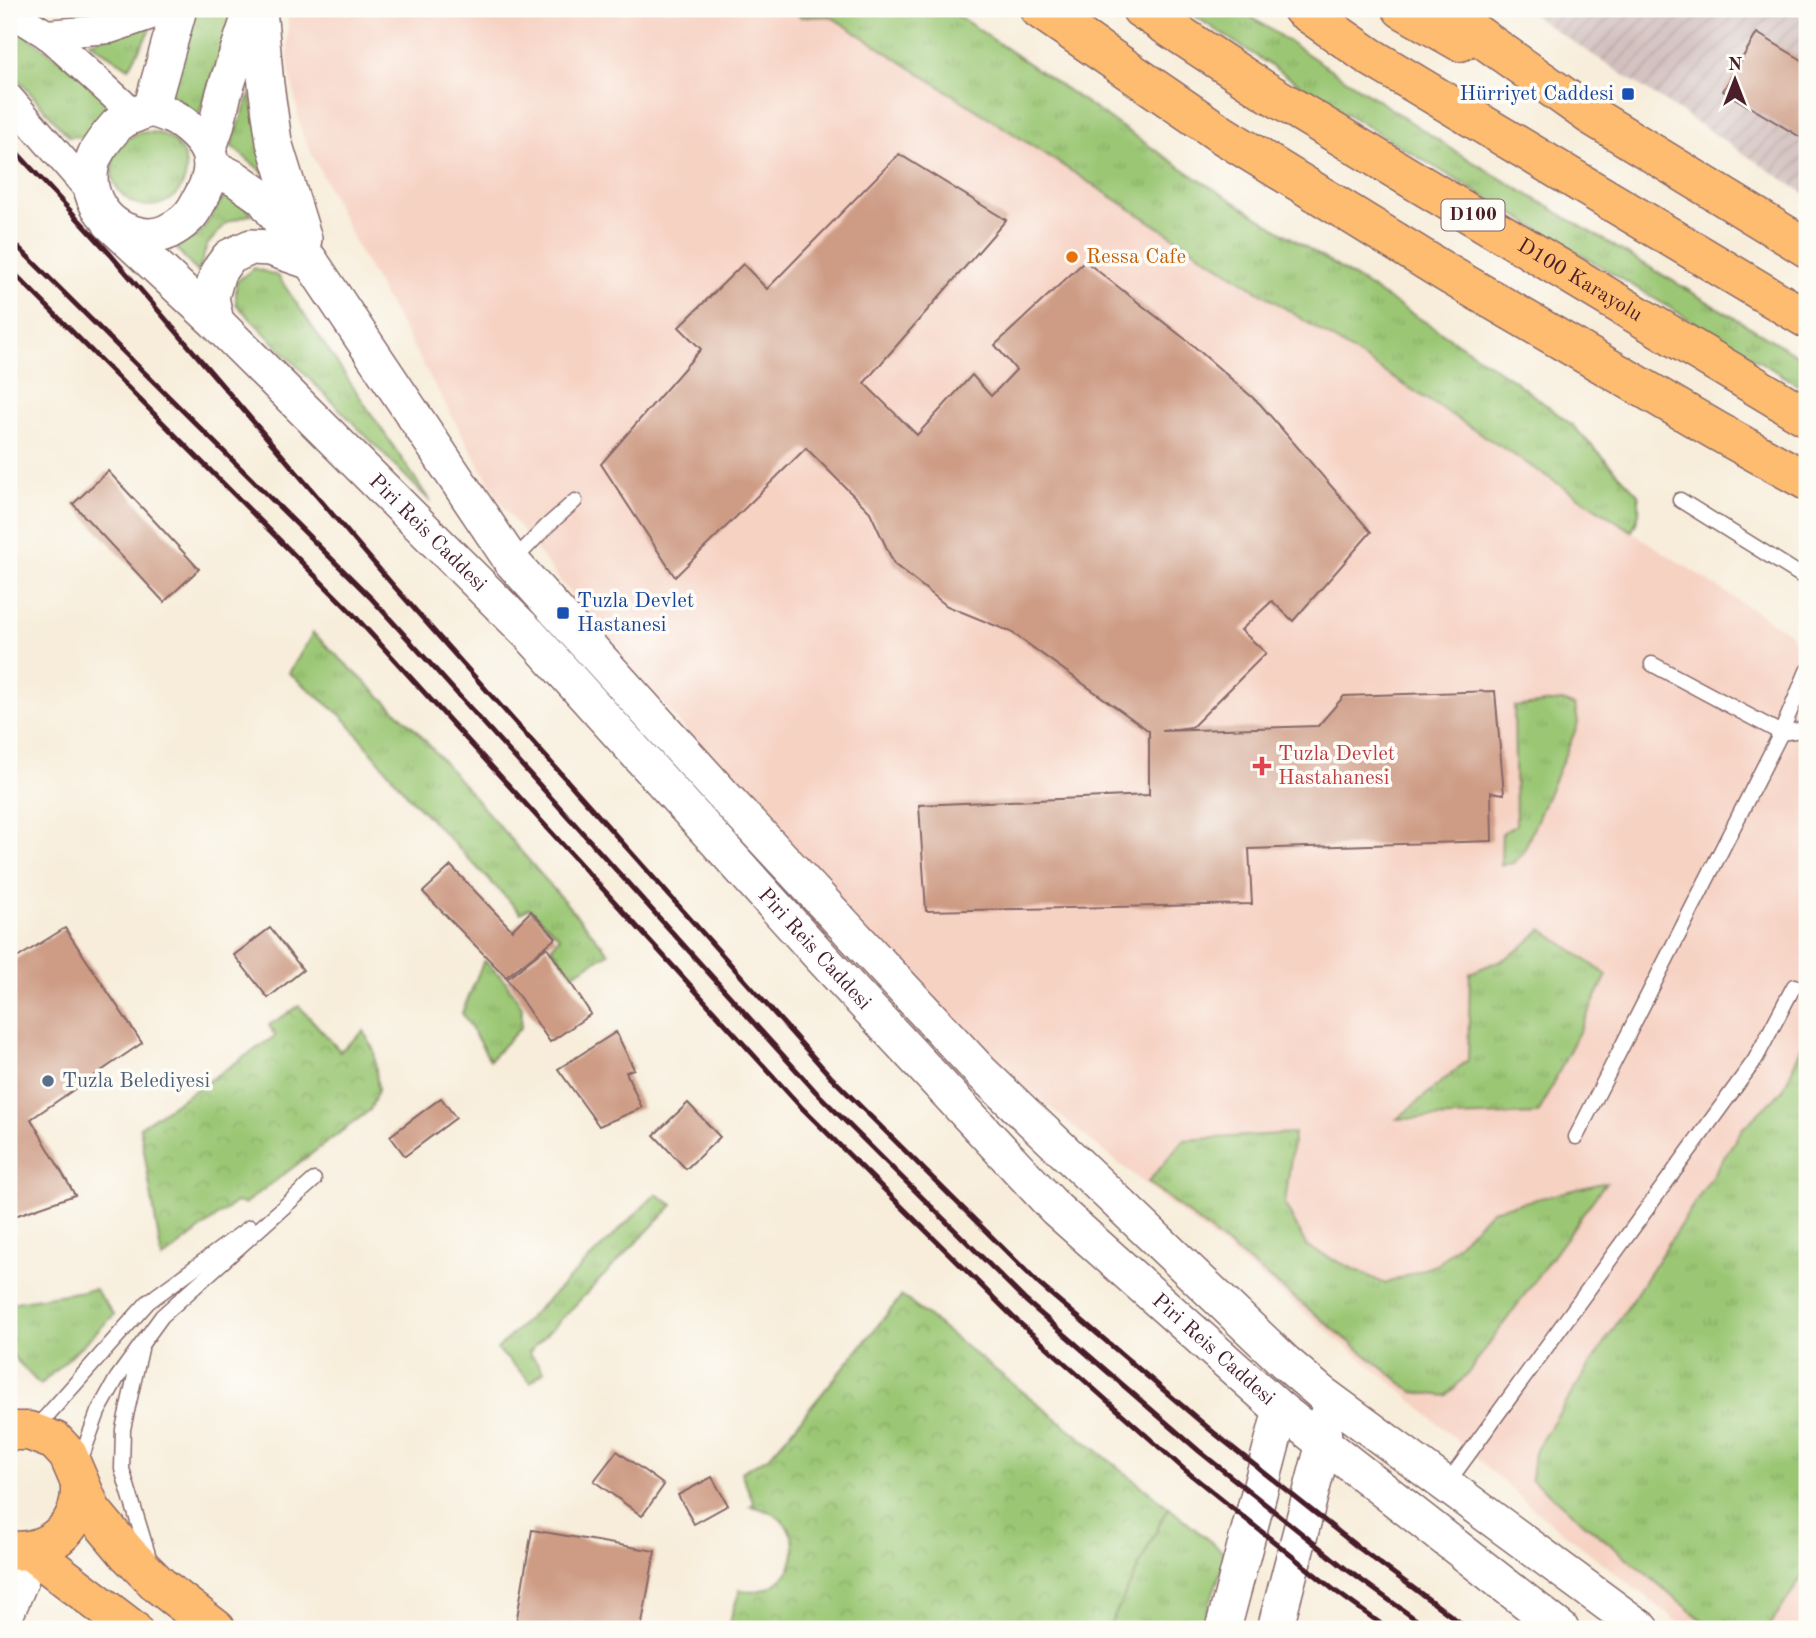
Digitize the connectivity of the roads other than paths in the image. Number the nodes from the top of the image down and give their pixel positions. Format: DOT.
graph roads {
  1 [pos="169,9"];
  2 [pos="179,9"];
  3 [pos="252,9"];
  4 [pos="259,9"];
  5 [pos="1039,9"];
  6 [pos="1141,9"];
  7 [pos="1302,9"];
  8 [pos="1402,9"];
  9 [pos="1441,9"];
  10 [pos="9,11"];
  11 [pos="46,34"];
  12 [pos="9,98"];
  13 [pos="143,112"];
  14 [pos="1590,115"];
  15 [pos="210,159"];
  16 [pos="91,192"];
  17 [pos="110,223"];
  18 [pos="1807,248"];
  19 [pos="311,262"];
  20 [pos="1807,319"];
  21 [pos="216,322"];
  22 [pos="1807,417"];
  23 [pos="1807,481"];
  24 [pos="1680,500"];
  25 [pos="575,501"];
  26 [pos="512,562"];
  27 [pos="1807,581"];
  28 [pos="1652,664"];
  29 [pos="1807,671"];
  30 [pos="1807,729"];
  31 [pos="1781,733"];
  32 [pos="1794,986"];
  33 [pos="1576,1137"];
  34 [pos="143,1343"];
  35 [pos="1320,1392"];
  36 [pos="1281,1410"];
  37 [pos="21,1426"];
  38 [pos="1324,1443"];
  39 [pos="78,1478"];
  40 [pos="1446,1485"];
  41 [pos="19,1550"];
  42 [pos="159,1585"];
  43 [pos="9,1616"];
  44 [pos="132,1629"];
  45 [pos="216,1629"];
  46 [pos="1223,1629"];
  47 [pos="1275,1629"];
  48 [pos="1561,1629"];
  49 [pos="1642,1629"];
  1 -- 11 [label="street"];
  2 -- 13 [label="street"];
  3 -- 15 [label="street"];
  4 -- 19 [label="street"];
  5 -- 23 [label="main road"];
  6 -- 22 [label="main road, D100 Karayolu / D100"];
  7 -- 20 [label="main road"];
  8 -- 14 [label="main road"];
  9 -- 14 [label="main road"];
  10 -- 11 [label="street"];
  11 -- 13 [label="street"];
  12 -- 16 [label="street"];
  13 -- 15 [label="street"];
  13 -- 16 [label="street"];
  14 -- 18 [label="main road"];
  15 -- 17 [label="street"];
  15 -- 19 [label="street"];
  16 -- 17 [label="street"];
  17 -- 21 [label="street, Piri Reis Caddesi"];
  19 -- 21 [label="street"];
  19 -- 26 [label="street, Piri Reis Caddesi"];
  21 -- 36 [label="street, Piri Reis Caddesi"];
  24 -- 27 [label="lane"];
  25 -- 26 [label="lane"];
  26 -- 35 [label="street, Piri Reis Caddesi"];
  28 -- 31 [label="lane"];
  29 -- 31 [label="lane"];
  30 -- 31 [label="lane"];
  31 -- 33 [label="lane"];
  32 -- 40 [label="lane"];
  34 -- 37 [label="lane"];
  34 -- 39 [label="lane"];
  34 -- 42 [label="lane"];
  35 -- 36 [label="street"];
  35 -- 38 [label="street"];
  35 -- 40 [label="street, Piri Reis Caddesi"];
  36 -- 38 [label="street, Piri Reis Caddesi"];
  36 -- 46 [label="street"];
  37 -- 39 [label="main road"];
  38 -- 47 [label="street"];
  38 -- 48 [label="street, Piri Reis Caddesi"];
  39 -- 41 [label="main road"];
  39 -- 42 [label="main road"];
  40 -- 49 [label="street, Piri Reis Caddesi"];
  41 -- 43 [label="street"];
  41 -- 44 [label="main road"];
  42 -- 45 [label="main road"];
}
